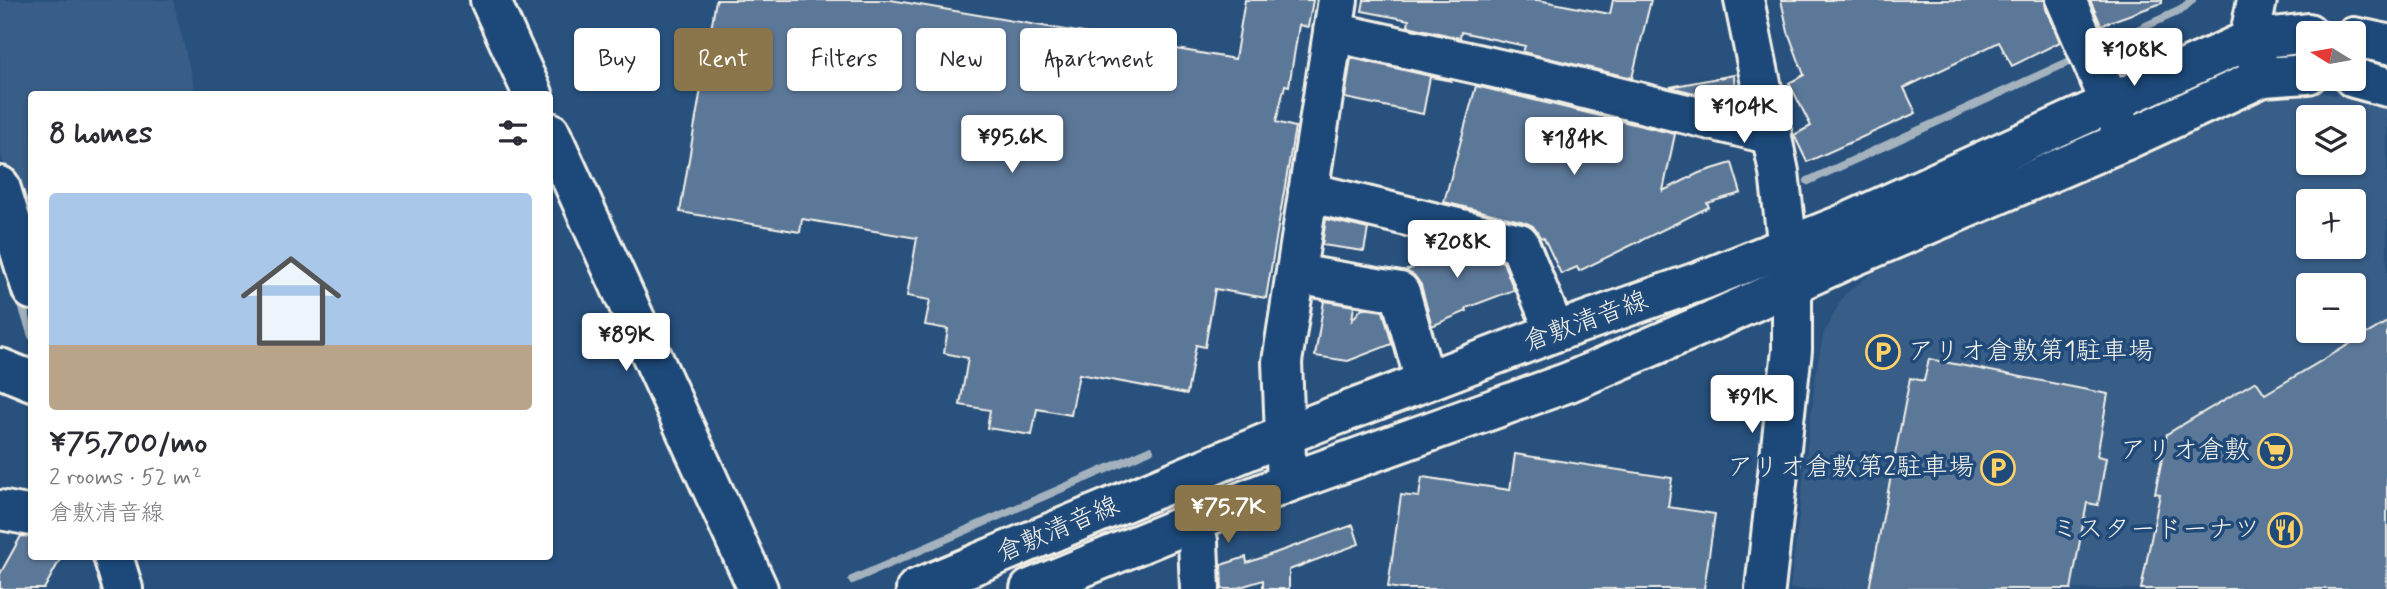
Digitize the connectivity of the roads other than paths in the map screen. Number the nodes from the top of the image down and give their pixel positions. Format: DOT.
graph roads {
  1 [pos="491,0"];
  2 [pos="1744,0"];
  3 [pos="2066,0"];
  4 [pos="2257,0"];
  5 [pos="1343,26"];
  6 [pos="2296,34"];
  7 [pos="2249,40"];
  8 [pos="2366,40"];
  9 [pos="2387,44"];
  10 [pos="2296,75"];
  11 [pos="2263,77"];
  12 [pos="2366,81"];
  13 [pos="2387,87"];
  14 [pos="532,91"];
  15 [pos="2109,104"];
  16 [pos="1772,135"];
  17 [pos="553,139"];
  18 [pos="2126,140"];
  19 [pos="0,187"];
  20 [pos="1320,195"];
  21 [pos="1789,246"];
  22 [pos="1307,276"];
  23 [pos="28,277"];
  24 [pos="1792,284"];
  25 [pos="1555,331"];
  26 [pos="0,368"];
  27 [pos="28,379"];
  28 [pos="1426,381"];
  29 [pos="1285,435"];
  30 [pos="1287,483"];
  31 [pos="0,510"];
  32 [pos="28,515"];
  33 [pos="1185,524"];
  34 [pos="114,560"];
  35 [pos="123,589"];
  36 [pos="758,589"];
  37 [pos="916,589"];
  38 [pos="1030,589"];
  39 [pos="1200,589"];
  40 [pos="1765,589"];
  1 -- 14 [label="street"];
  2 -- 16 [label="street"];
  3 -- 15 [label="street"];
  4 -- 7 [label="street"];
  5 -- 16 [label="street"];
  5 -- 20 [label="street"];
  6 -- 7 [label="street, 倉敷清音線"];
  7 -- 11 [label="street"];
  7 -- 15 [label="street, 倉敷清音線"];
  8 -- 9 [label="street"];
  10 -- 11 [label="street"];
  11 -- 18 [label="street, 倉敷清音線"];
  12 -- 13 [label="street"];
  15 -- 18 [label="street"];
  15 -- 21 [label="street, 倉敷清音線"];
  16 -- 21 [label="street"];
  17 -- 36 [label="street"];
  18 -- 24 [label="street, 倉敷清音線"];
  19 -- 23 [label="street"];
  20 -- 22 [label="street"];
  20 -- 25 [label="street"];
  21 -- 24 [label="street"];
  21 -- 25 [label="street, 倉敷清音線"];
  22 -- 28 [label="street"];
  22 -- 29 [label="street"];
  24 -- 30 [label="street, 倉敷清音線"];
  24 -- 40 [label="street"];
  25 -- 28 [label="street, 倉敷清音線"];
  26 -- 27 [label="street"];
  28 -- 29 [label="street, 倉敷清音線"];
  29 -- 30 [label="street"];
  29 -- 37 [label="street, 倉敷清音線"];
  30 -- 33 [label="street, 倉敷清音線"];
  31 -- 32 [label="street"];
  33 -- 38 [label="street, 倉敷清音線"];
  33 -- 39 [label="street"];
  34 -- 35 [label="street"];
}
